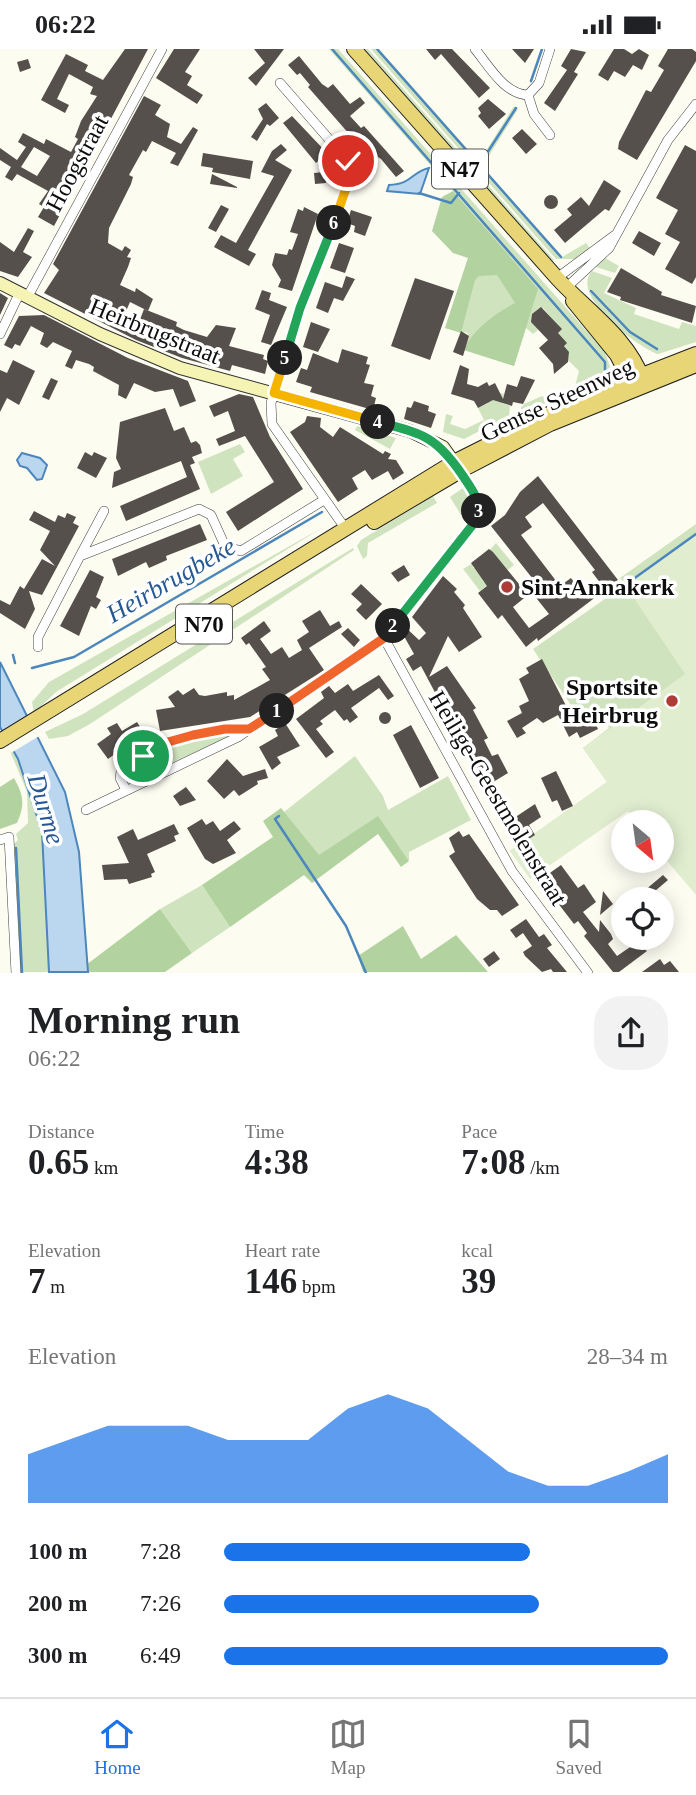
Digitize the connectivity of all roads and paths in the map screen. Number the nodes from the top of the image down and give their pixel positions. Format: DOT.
graph roads {
  1 [pos="162,49"];
  2 [pos="354,49"];
  3 [pos="475,49"];
  4 [pos="550,49"];
  5 [pos="280,83"];
  6 [pos="528,95"];
  7 [pos="696,104"];
  8 [pos="550,135"];
  9 [pos="0,283"];
  10 [pos="561,283"];
  11 [pos="24,294"];
  12 [pos="0,334"];
  13 [pos="696,354"];
  14 [pos="696,365"];
  15 [pos="637,381"];
  16 [pos="274,393"];
  17 [pos="457,466"];
  18 [pos="324,500"];
  19 [pos="104,511"];
  20 [pos="345,528"];
  21 [pos="80,556"];
  22 [pos="384,638"];
  23 [pos="38,647"];
  24 [pos="39,721"];
  25 [pos="249,729"];
  26 [pos="1,747"];
  27 [pos="126,790"];
  28 [pos="86,810"];
  29 [pos="0,839"];
  30 [pos="16,972"];
  31 [pos="588,972"];
  1 -- 11 [label="street, Hoogstraat"];
  2 -- 10 [label="main road, N47"];
  3 -- 6 [label="street"];
  4 -- 6 [label="street"];
  5 -- 16 [label="street"];
  6 -- 8 [label="street"];
  7 -- 10 [label="street"];
  9 -- 11 [label="street, Heirbrugstraat"];
  10 -- 15 [label="main road, N47"];
  11 -- 12 [label="street, Hoogstraat"];
  11 -- 16 [label="street, Heirbrugstraat"];
  13 -- 15 [label="main road, Gentse Steenweg / N70"];
  14 -- 15 [label="main road, Gentse Steenweg / N70"];
  15 -- 17 [label="main road, Gentse Steenweg / N70"];
  15 -- 17 [label="main road, Gentse Steenweg / N70"];
  16 -- 17 [label="street, Heirbrugstraat"];
  16 -- 18 [label="street"];
  17 -- 20 [label="main road, Gentse Steenweg / N70"];
  17 -- 22 [label="street"];
  17 -- 24 [label="main road, Gentse Steenweg / N70"];
  18 -- 20 [label="street"];
  18 -- 21 [label="street"];
  19 -- 21 [label="street"];
  20 -- 24 [label="main road, N70"];
  21 -- 23 [label="street"];
  22 -- 25 [label="street"];
  22 -- 31 [label="street, Heilige-Geestmolenstraat"];
  24 -- 26 [label="main road, N70"];
  25 -- 27 [label="street"];
  25 -- 27 [label="street"];
  27 -- 28 [label="street"];
  29 -- 30 [label="street"];
}
